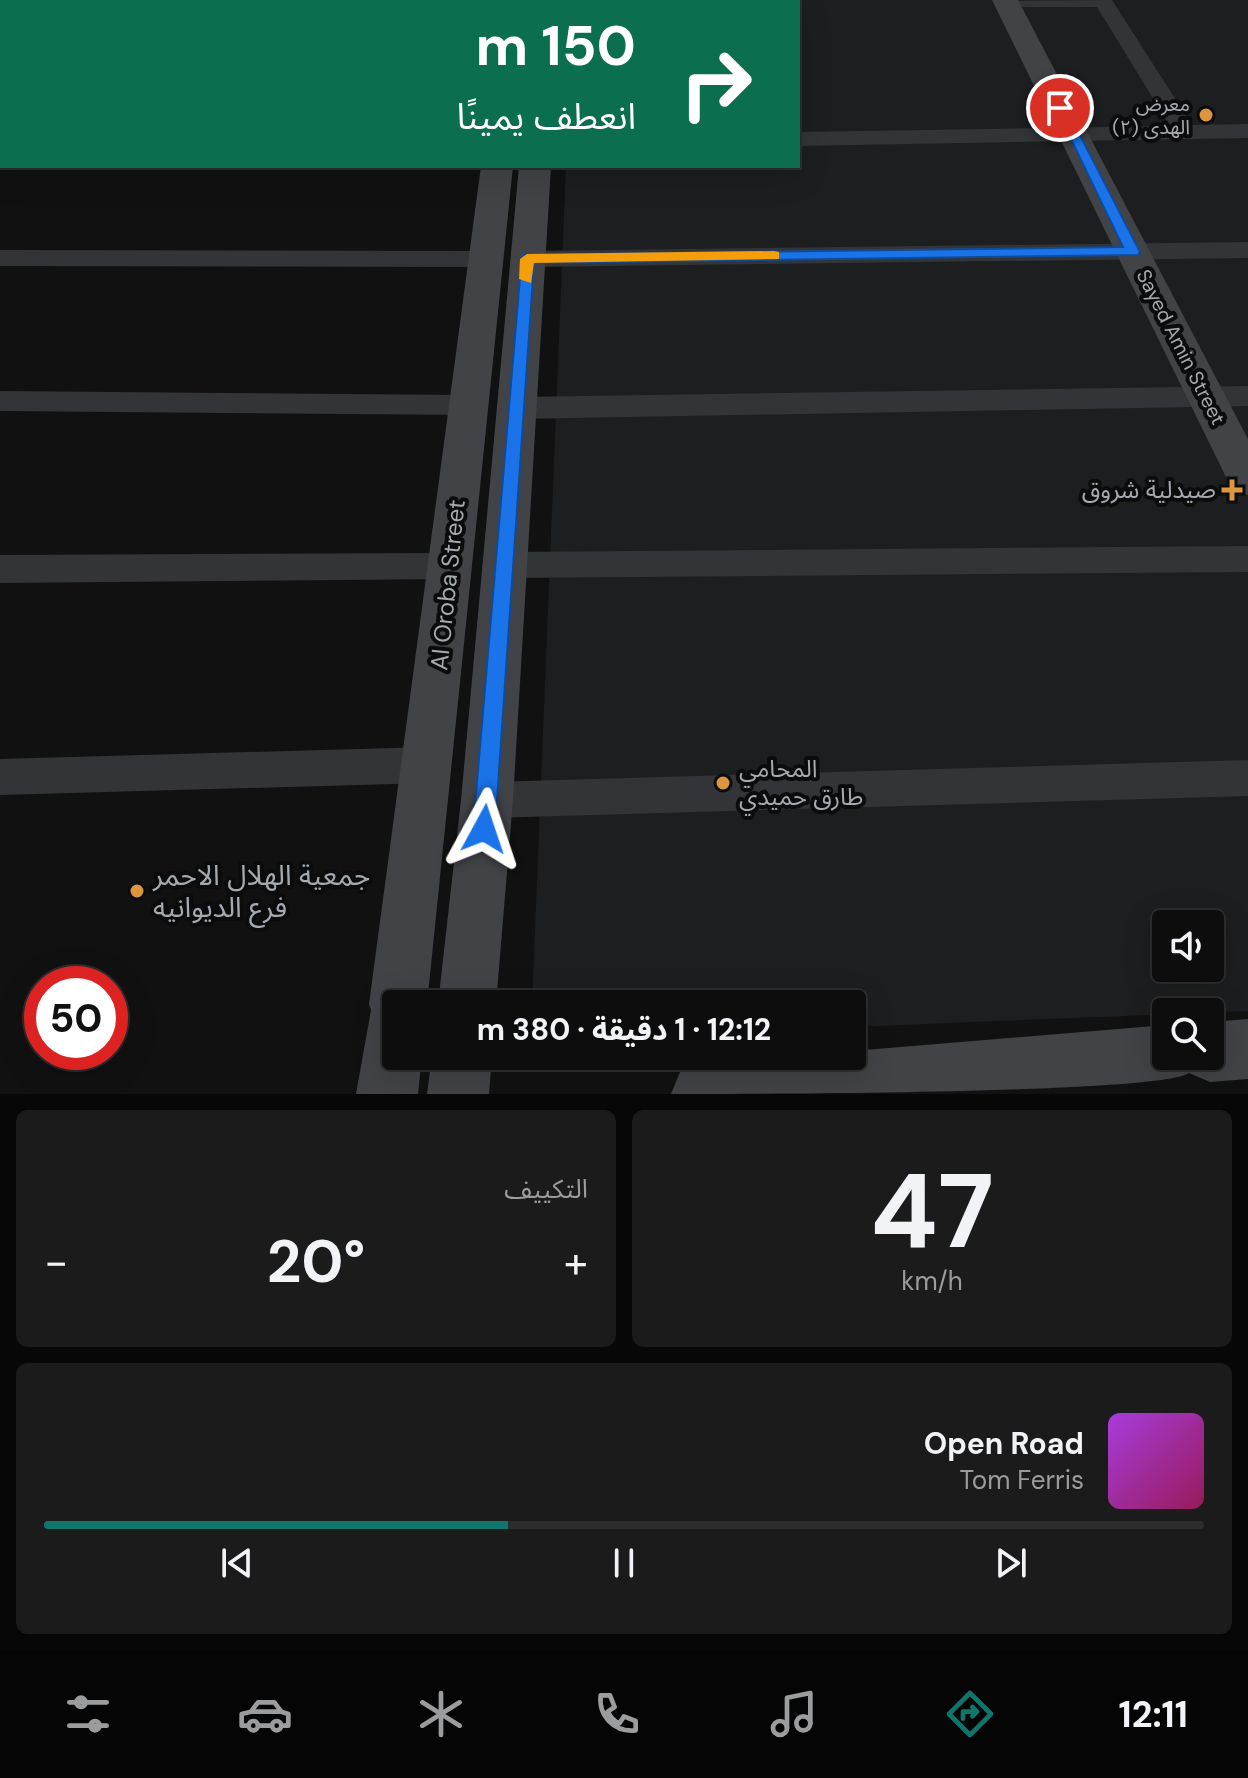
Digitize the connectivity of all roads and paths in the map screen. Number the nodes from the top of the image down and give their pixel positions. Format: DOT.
graph roads {
  1 [pos="1005,1"];
  2 [pos="1102,1"];
  3 [pos="1248,131"];
  4 [pos="1185,132"];
  5 [pos="1073,135"];
  6 [pos="800,139"];
  7 [pos="497,168"];
  8 [pos="534,168"];
  9 [pos="1248,250"];
  10 [pos="1133,252"];
  11 [pos="0,258"];
  12 [pos="507,259"];
  13 [pos="1206,396"];
  14 [pos="1248,396"];
  15 [pos="0,401"];
  16 [pos="468,405"];
  17 [pos="518,408"];
  18 [pos="1248,479"];
  19 [pos="1248,559"];
  20 [pos="504,565"];
  21 [pos="451,566"];
  22 [pos="0,569"];
  23 [pos="428,765"];
  24 [pos="0,777"];
  25 [pos="1248,778"];
  26 [pos="487,800"];
  27 [pos="400,990"];
  28 [pos="468,990"];
  29 [pos="1248,1049"];
  30 [pos="1224,1051"];
  31 [pos="1152,1056"];
  32 [pos="390,1070"];
  33 [pos="461,1070"];
  34 [pos="387,1094"];
  35 [pos="458,1094"];
  36 [pos="702,1094"];
  1 -- 2 [label="street"];
  1 -- 5 [label="main road, Sayed Amin Street"];
  2 -- 4 [label="street"];
  3 -- 4 [label="street"];
  4 -- 5 [label="street"];
  5 -- 6 [label="street"];
  5 -- 10 [label="main road, Sayed Amin Street"];
  7 -- 12 [label="main road, Al Oroba Street"];
  8 -- 12 [label="main road, Al Oroba Street"];
  9 -- 10 [label="street"];
  10 -- 12 [label="street"];
  10 -- 13 [label="main road, Sayed Amin Street"];
  11 -- 12 [label="street"];
  12 -- 16 [label="main road, Al Oroba Street"];
  12 -- 17 [label="main road, Al Oroba Street"];
  13 -- 14 [label="street"];
  13 -- 17 [label="street"];
  13 -- 18 [label="main road, Sayed Amin Street"];
  15 -- 16 [label="street"];
  16 -- 21 [label="main road, Al Oroba Street"];
  17 -- 20 [label="main road, Al Oroba Street"];
  19 -- 20 [label="street"];
  20 -- 26 [label="main road, Al Oroba Street"];
  21 -- 22 [label="street"];
  21 -- 23 [label="main road, Al Oroba Street"];
  23 -- 24 [label="street"];
  23 -- 27 [label="main road, Al Oroba Street"];
  25 -- 26 [label="street"];
  26 -- 28 [label="main road, Al Oroba Street"];
  29 -- 30 [label="main road"];
  31 -- 36 [label="main road"];
  32 -- 34 [label="main road"];
  33 -- 35 [label="main road"];
}
